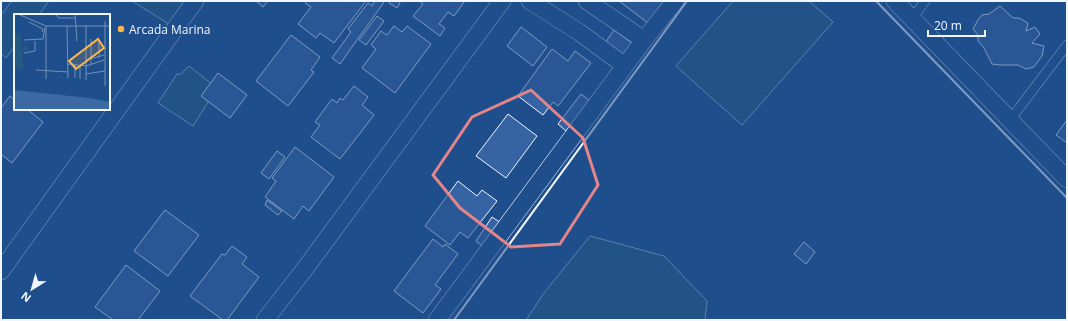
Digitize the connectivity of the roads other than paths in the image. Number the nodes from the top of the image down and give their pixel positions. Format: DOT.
graph roads {
  1 [pos="195,1"];
  2 [pos="502,1"];
  3 [pos="530,1"];
  4 [pos="587,1"];
  5 [pos="675,1"];
  6 [pos="895,1"];
  7 [pos="925,1"];
  8 [pos="912,18"];
  9 [pos="644,40"];
  10 [pos="1067,45"];
  11 [pos="625,66"];
  12 [pos="1010,120"];
  13 [pos="1067,179"];
  14 [pos="1,270"];
  15 [pos="265,320"];
  16 [pos="437,320"];
  1 -- 14 [label="street"];
  2 -- 15 [label="street"];
  3 -- 11 [label="street"];
  4 -- 9 [label="street"];
  5 -- 9 [label="street"];
  6 -- 8 [label="street"];
  7 -- 8 [label="lane"];
  8 -- 12 [label="street"];
  9 -- 11 [label="street"];
  10 -- 12 [label="lane"];
  11 -- 16 [label="street"];
  12 -- 13 [label="street"];
}
